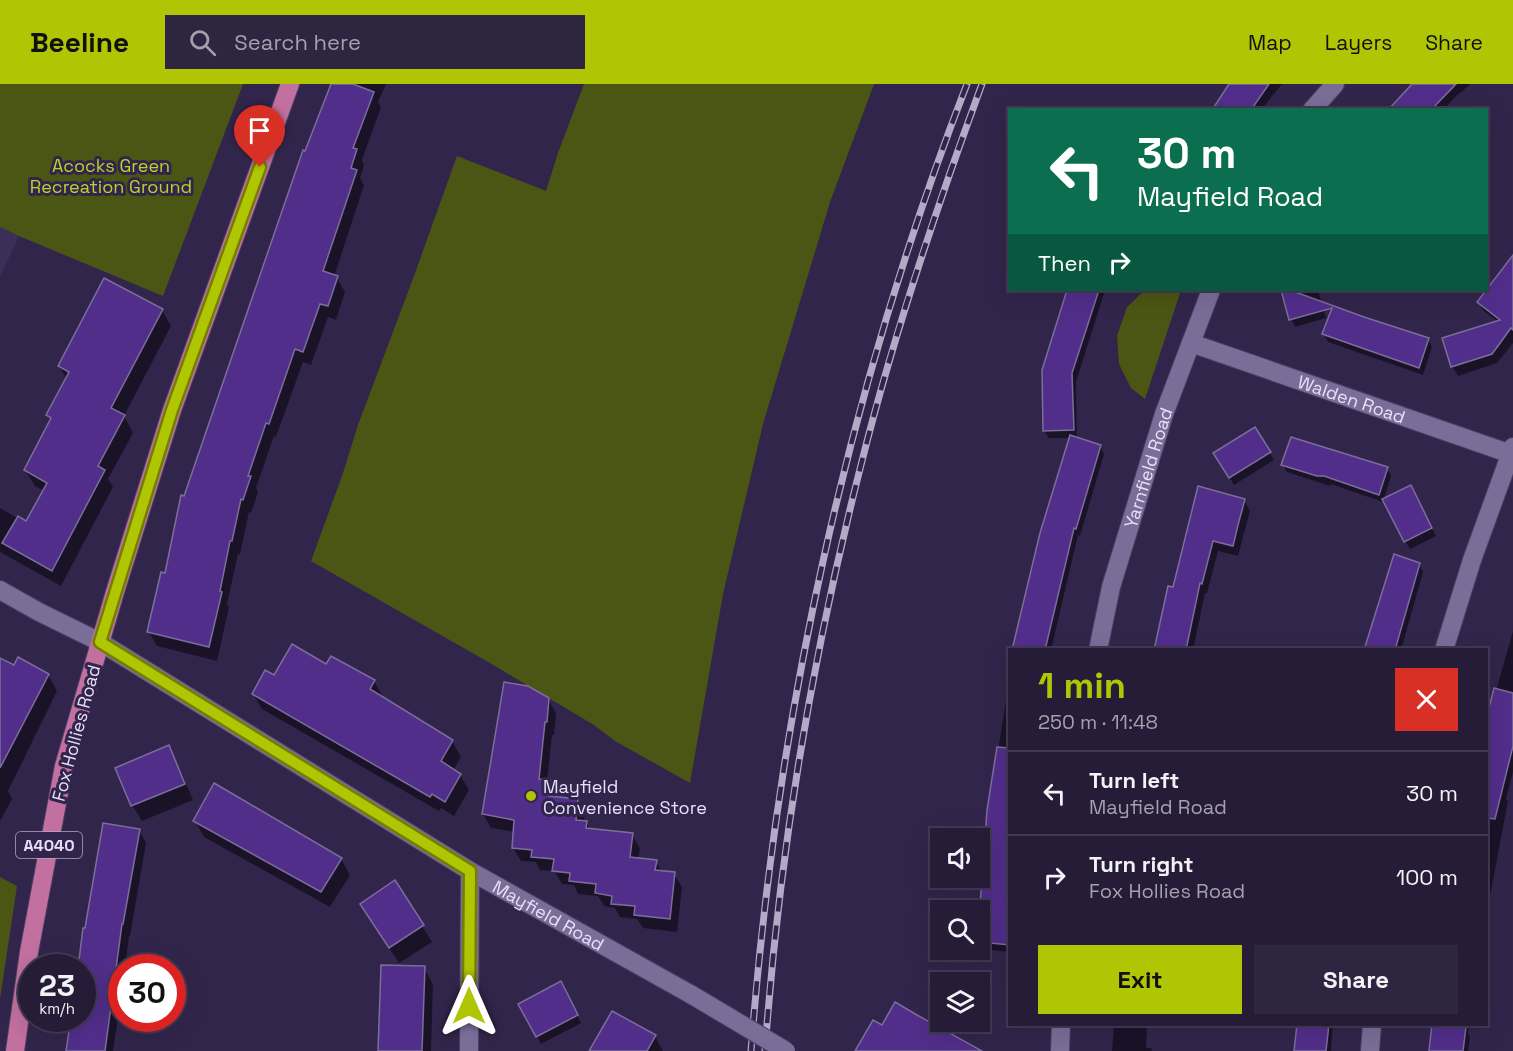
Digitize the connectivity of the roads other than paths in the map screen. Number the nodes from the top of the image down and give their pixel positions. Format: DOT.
graph roads {
  1 [pos="290,84"];
  2 [pos="1335,84"];
  3 [pos="1314,108"];
  4 [pos="1211,291"];
  5 [pos="1191,343"];
  6 [pos="1512,450"];
  7 [pos="0,590"];
  8 [pos="100,642"];
  9 [pos="1098,648"];
  10 [pos="1445,648"];
  11 [pos="470,871"];
  12 [pos="1061,1026"];
  13 [pos="1372,1026"];
  14 [pos="15,1051"];
  15 [pos="469,1051"];
  16 [pos="786,1051"];
  17 [pos="1060,1051"];
  18 [pos="1370,1051"];
  1 -- 8 [label="main road, Fox Hollies Road / A4040"];
  2 -- 3 [label="street"];
  4 -- 5 [label="street, Yarnfield Road"];
  5 -- 6 [label="street, Walden Road"];
  5 -- 9 [label="street, Yarnfield Road"];
  6 -- 10 [label="street"];
  7 -- 8 [label="street, Mayfield Road"];
  8 -- 11 [label="street, Mayfield Road"];
  8 -- 14 [label="main road, Fox Hollies Road / A4040"];
  11 -- 15 [label="street"];
  11 -- 16 [label="street, Mayfield Road, bridge"];
  12 -- 17 [label="street"];
  13 -- 18 [label="street"];
}
